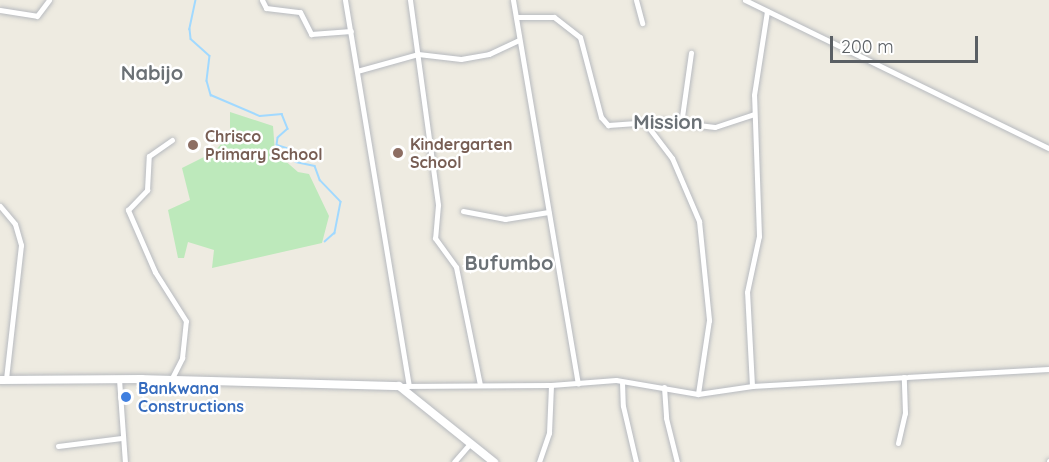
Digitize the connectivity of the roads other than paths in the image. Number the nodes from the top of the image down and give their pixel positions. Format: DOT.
graph roads {
  1 [pos="49,0"];
  2 [pos="262,0"];
  3 [pos="345,0"];
  4 [pos="410,0"];
  5 [pos="513,0"];
  6 [pos="636,0"];
  7 [pos="745,0"];
  8 [pos="0,10"];
  9 [pos="767,11"];
  10 [pos="516,17"];
  11 [pos="642,23"];
  12 [pos="351,32"];
  13 [pos="519,40"];
  14 [pos="691,53"];
  15 [pos="418,54"];
  16 [pos="357,71"];
  17 [pos="754,114"];
  18 [pos="646,124"];
  19 [pos="681,124"];
  20 [pos="172,140"];
  21 [pos="1049,148"];
  22 [pos="0,206"];
  23 [pos="463,211"];
  24 [pos="549,212"];
  25 [pos="1049,369"];
  26 [pos="903,377"];
  27 [pos="119,379"];
  28 [pos="3,380"];
  29 [pos="171,380"];
  30 [pos="622,382"];
  31 [pos="578,384"];
  32 [pos="480,385"];
  33 [pos="551,385"];
  34 [pos="399,386"];
  35 [pos="409,386"];
  36 [pos="752,386"];
  37 [pos="664,387"];
  38 [pos="698,394"];
  39 [pos="121,438"];
  40 [pos="898,443"];
  41 [pos="58,446"];
  42 [pos="469,446"];
  43 [pos="125,462"];
  44 [pos="454,462"];
  45 [pos="494,462"];
  46 [pos="539,462"];
  47 [pos="636,462"];
  48 [pos="677,462"];
  1 -- 8 [label="street"];
  2 -- 12 [label="street"];
  3 -- 12 [label="street"];
  4 -- 15 [label="street"];
  5 -- 10 [label="street"];
  6 -- 11 [label="street"];
  7 -- 9 [label="street"];
  9 -- 17 [label="street"];
  9 -- 21 [label="street"];
  10 -- 13 [label="street"];
  10 -- 18 [label="street"];
  12 -- 16 [label="street"];
  13 -- 15 [label="street"];
  13 -- 24 [label="street"];
  14 -- 19 [label="street"];
  15 -- 16 [label="street"];
  15 -- 32 [label="street"];
  16 -- 35 [label="street"];
  17 -- 19 [label="street"];
  17 -- 36 [label="street"];
  18 -- 19 [label="street"];
  18 -- 38 [label="street"];
  20 -- 29 [label="street"];
  22 -- 28 [label="street"];
  23 -- 24 [label="street"];
  24 -- 31 [label="street"];
  25 -- 26 [label="street"];
  26 -- 36 [label="street"];
  26 -- 40 [label="street"];
  27 -- 28 [label="street"];
  27 -- 29 [label="street"];
  27 -- 39 [label="street"];
  29 -- 34 [label="street"];
  30 -- 31 [label="street"];
  30 -- 37 [label="street"];
  30 -- 47 [label="street"];
  31 -- 33 [label="street"];
  32 -- 33 [label="street"];
  32 -- 35 [label="street"];
  33 -- 46 [label="street"];
  34 -- 35 [label="street"];
  34 -- 42 [label="street"];
  36 -- 38 [label="street"];
  37 -- 38 [label="street"];
  37 -- 48 [label="street"];
  39 -- 41 [label="street"];
  39 -- 43 [label="street"];
  42 -- 44 [label="street"];
  42 -- 45 [label="street"];
}
